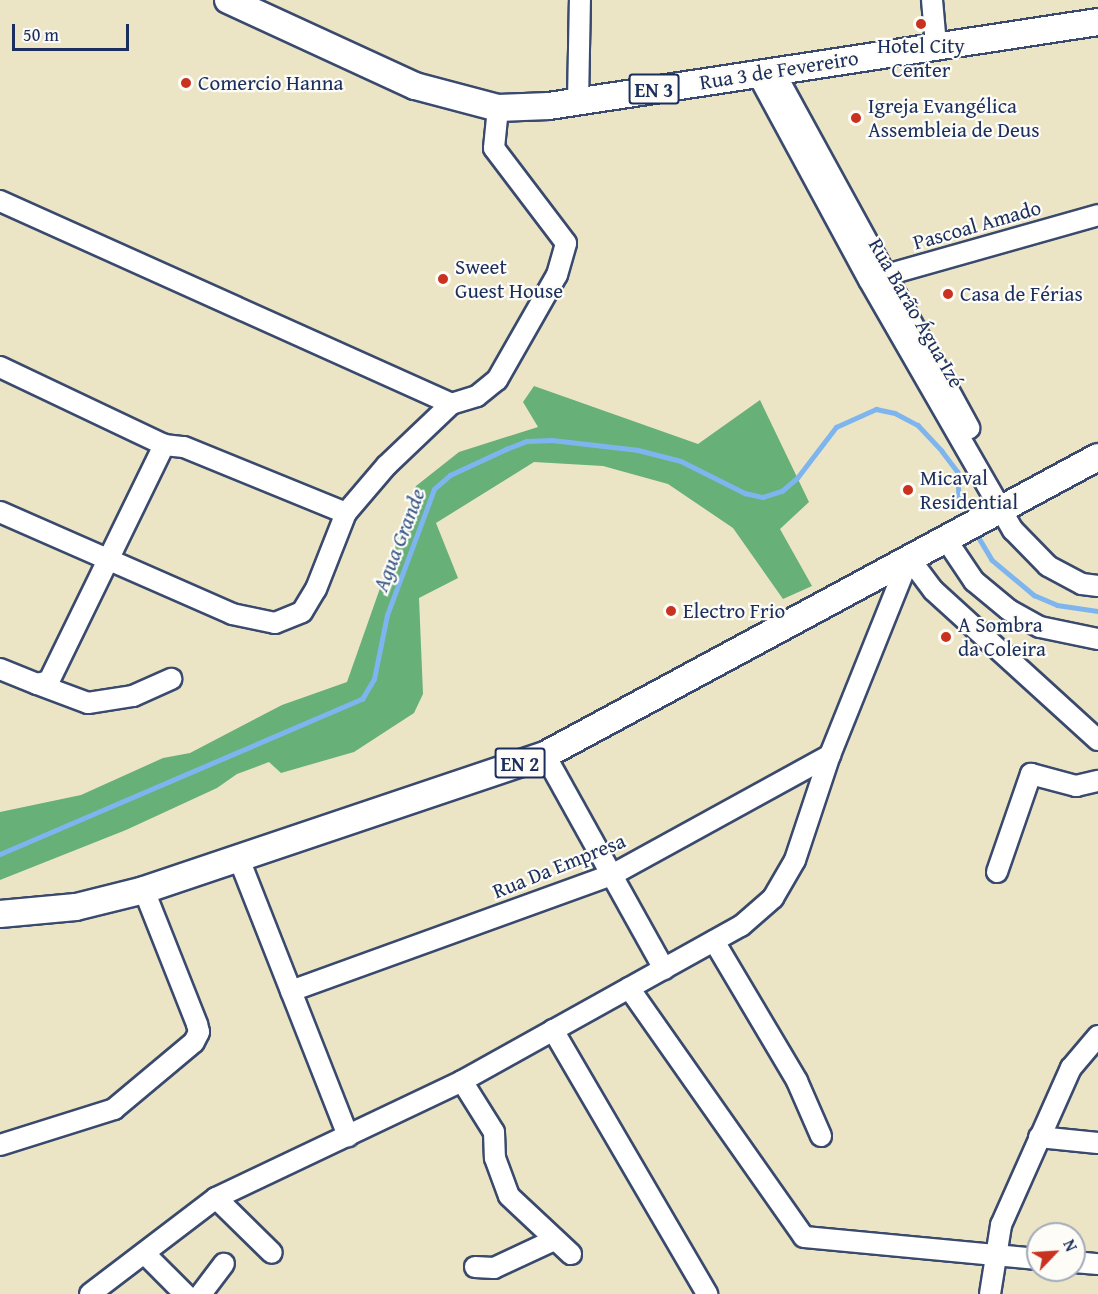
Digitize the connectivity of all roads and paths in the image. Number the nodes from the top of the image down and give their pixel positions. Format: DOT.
graph roads {
  1 [pos="228,0"];
  2 [pos="580,0"];
  3 [pos="932,0"];
  4 [pos="1098,22"];
  5 [pos="936,45"];
  6 [pos="766,73"];
  7 [pos="578,101"];
  8 [pos="498,108"];
  9 [pos="0,201"];
  10 [pos="1098,215"];
  11 [pos="878,278"];
  12 [pos="0,367"];
  13 [pos="451,404"];
  14 [pos="164,445"];
  15 [pos="1098,458"];
  16 [pos="1004,505"];
  17 [pos="0,512"];
  18 [pos="346,513"];
  19 [pos="945,538"];
  20 [pos="909,558"];
  21 [pos="107,561"];
  22 [pos="1098,586"];
  23 [pos="1098,639"];
  24 [pos="0,669"];
  25 [pos="171,679"];
  26 [pos="37,684"];
  27 [pos="1098,740"];
  28 [pos="545,755"];
  29 [pos="830,755"];
  30 [pos="1098,781"];
  31 [pos="238,859"];
  32 [pos="997,872"];
  33 [pos="612,875"];
  34 [pos="144,890"];
  35 [pos="0,914"];
  36 [pos="714,941"];
  37 [pos="664,969"];
  38 [pos="629,988"];
  39 [pos="291,991"];
  40 [pos="553,1030"];
  41 [pos="1098,1036"];
  42 [pos="462,1082"];
  43 [pos="348,1137"];
  44 [pos="821,1137"];
  45 [pos="1040,1137"];
  46 [pos="1098,1143"];
  47 [pos="0,1146"];
  48 [pos="216,1197"];
  49 [pos="554,1240"];
  50 [pos="272,1253"];
  51 [pos="145,1254"];
  52 [pos="571,1254"];
  53 [pos="994,1255"];
  54 [pos="1026,1258"];
  55 [pos="225,1264"];
  56 [pos="476,1267"];
  57 [pos="90,1294"];
  58 [pos="185,1294"];
  59 [pos="201,1294"];
  60 [pos="707,1294"];
  61 [pos="990,1294"];
  1 -- 8 [label="main road, Rua 3 de Fevereiro / EN 3"];
  2 -- 7 [label="street"];
  3 -- 5 [label="street"];
  4 -- 5 [label="main road, Rua 3 de Fevereiro / EN 3"];
  5 -- 6 [label="main road, Rua 3 de Fevereiro / EN 3"];
  6 -- 7 [label="main road, Rua 3 de Fevereiro / EN 3"];
  6 -- 11 [label="street, Rua Barão Água Izé"];
  7 -- 8 [label="main road, Rua 3 de Fevereiro / EN 3"];
  8 -- 13 [label="street"];
  9 -- 13 [label="street"];
  10 -- 11 [label="street, Pascoal Amado"];
  11 -- 16 [label="street, Rua Barão Água Izé"];
  12 -- 14 [label="street"];
  13 -- 18 [label="street"];
  14 -- 18 [label="street"];
  14 -- 21 [label="street"];
  15 -- 16 [label="main road"];
  16 -- 19 [label="main road, EN 2"];
  16 -- 22 [label="street, Rua Barão Água Izé"];
  17 -- 21 [label="street"];
  18 -- 21 [label="street"];
  19 -- 20 [label="main road, EN 2"];
  19 -- 23 [label="street"];
  20 -- 27 [label="street"];
  20 -- 28 [label="main road, EN 2"];
  20 -- 29 [label="street"];
  21 -- 26 [label="street"];
  24 -- 26 [label="street"];
  25 -- 26 [label="street"];
  28 -- 31 [label="main road, EN 2"];
  28 -- 33 [label="street"];
  29 -- 33 [label="street, Rua Da Empresa"];
  29 -- 36 [label="street"];
  30 -- 32 [label="street"];
  31 -- 34 [label="main road, EN 2"];
  31 -- 39 [label="street"];
  33 -- 37 [label="street"];
  33 -- 39 [label="street, Rua Da Empresa"];
  34 -- 35 [label="main road, EN 2"];
  34 -- 47 [label="street"];
  36 -- 37 [label="street"];
  36 -- 44 [label="street"];
  37 -- 38 [label="street"];
  38 -- 40 [label="street"];
  38 -- 53 [label="street"];
  39 -- 43 [label="street"];
  40 -- 42 [label="street"];
  40 -- 60 [label="street"];
  41 -- 45 [label="street"];
  42 -- 43 [label="street"];
  42 -- 49 [label="street"];
  43 -- 48 [label="street"];
  45 -- 46 [label="street"];
  45 -- 53 [label="street"];
  48 -- 50 [label="street"];
  48 -- 51 [label="street"];
  49 -- 52 [label="street"];
  49 -- 56 [label="street"];
  51 -- 57 [label="street"];
  51 -- 58 [label="street"];
  53 -- 54 [label="street"];
  53 -- 61 [label="street"];
  55 -- 59 [label="street"];
}
